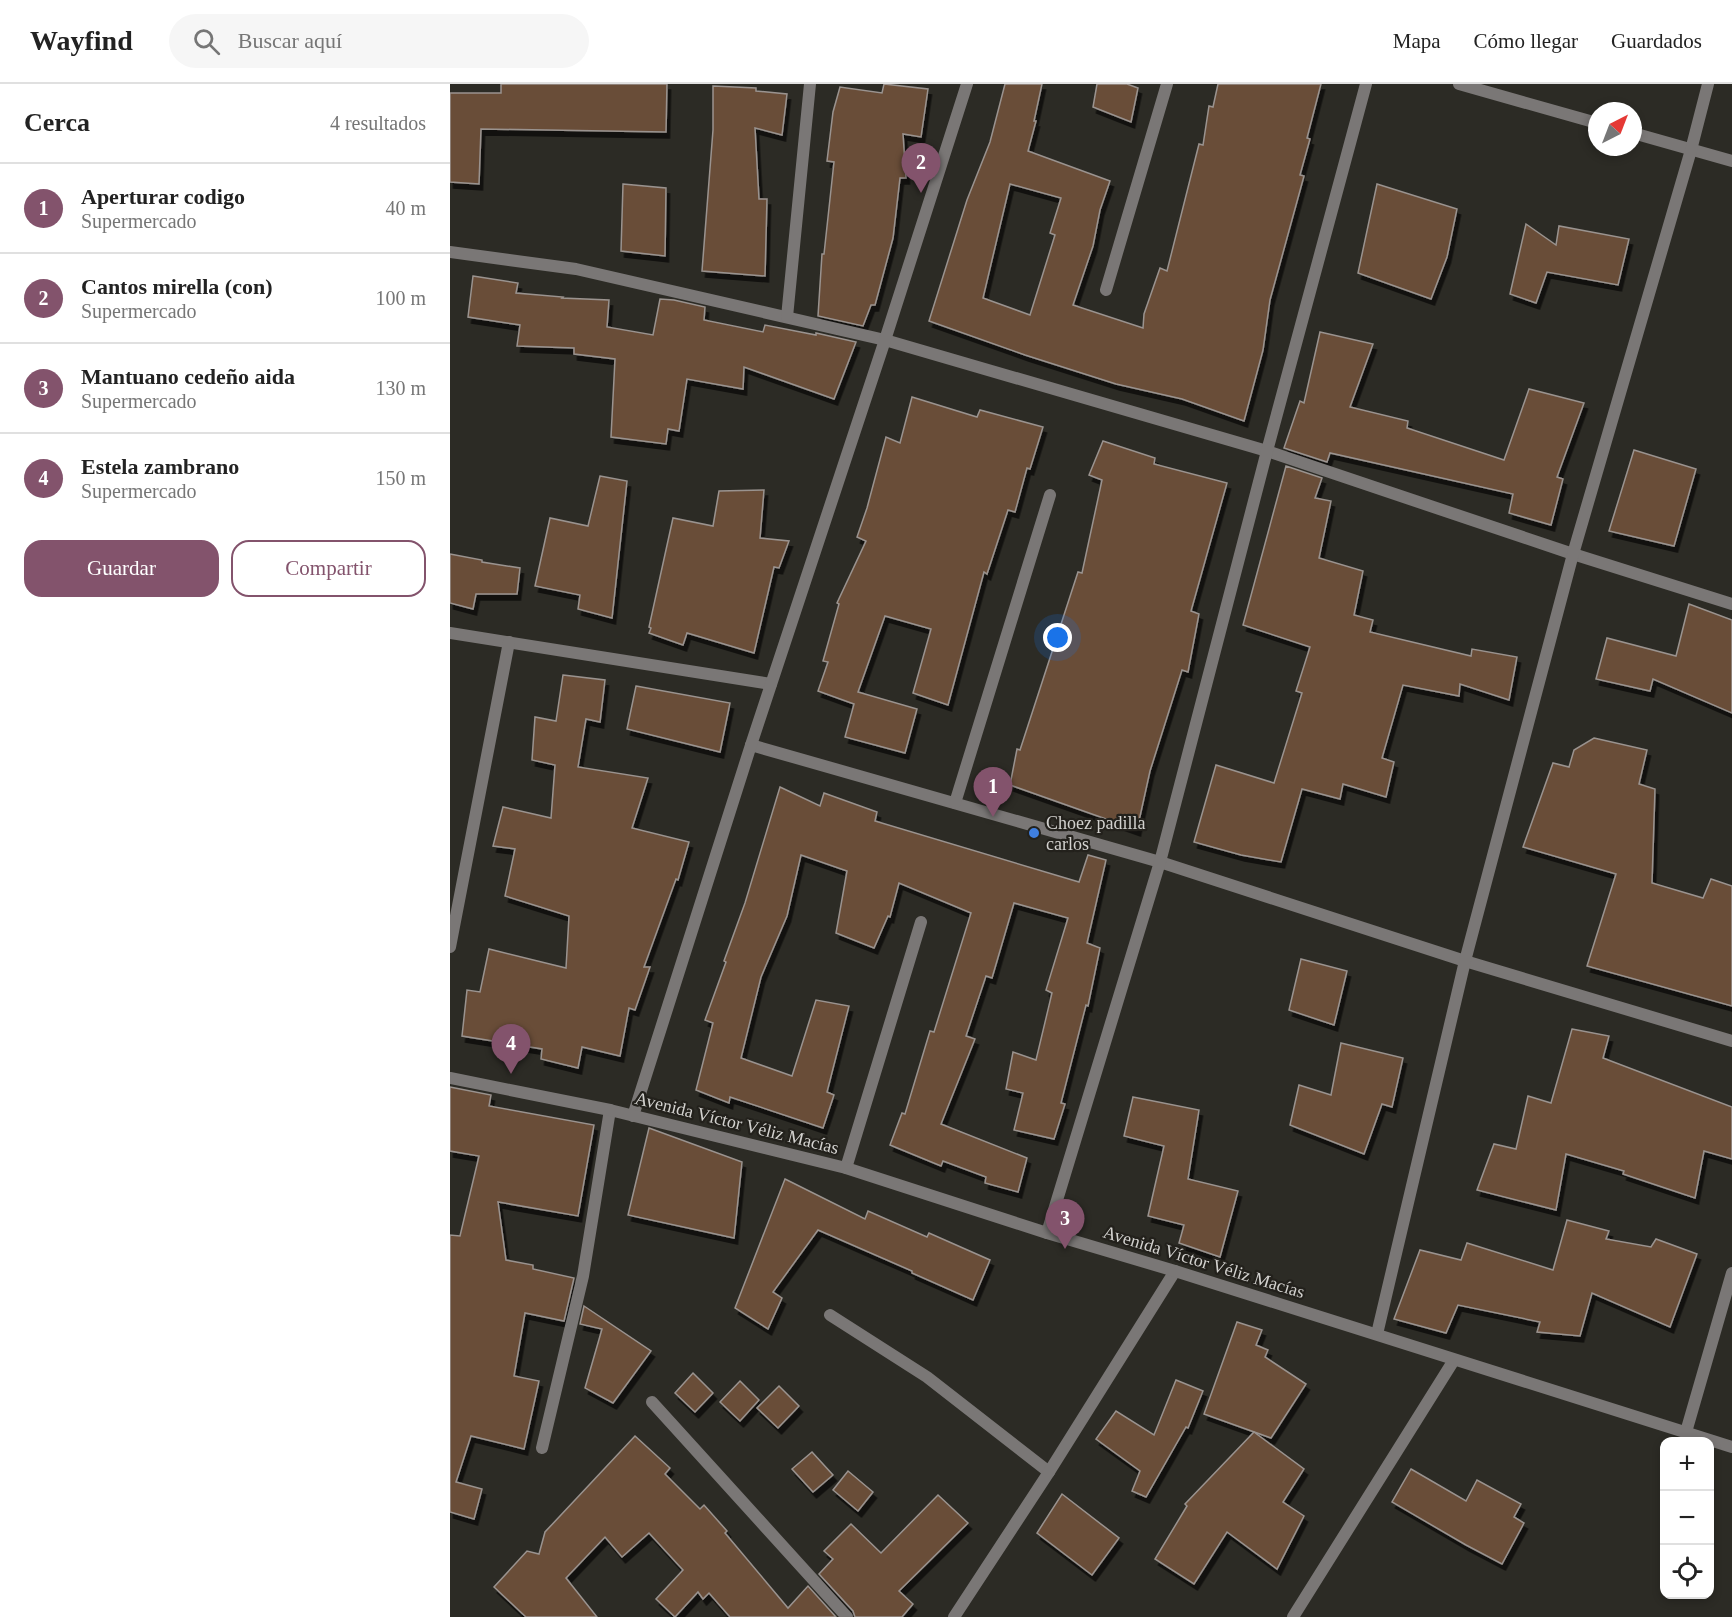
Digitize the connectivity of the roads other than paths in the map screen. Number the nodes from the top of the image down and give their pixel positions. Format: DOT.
graph roads {
  1 [pos="810,84"];
  2 [pos="967,84"];
  3 [pos="1167,84"];
  4 [pos="1366,84"];
  5 [pos="1459,84"];
  6 [pos="1708,84"];
  7 [pos="1588,120"];
  8 [pos="1642,136"];
  9 [pos="1691,150"];
  10 [pos="1732,161"];
  11 [pos="450,252"];
  12 [pos="1106,290"];
  13 [pos="787,317"];
  14 [pos="885,340"];
  15 [pos="1267,451"];
  16 [pos="1050,495"];
  17 [pos="1573,554"];
  18 [pos="1732,604"];
  19 [pos="450,633"];
  20 [pos="509,642"];
  21 [pos="771,684"];
  22 [pos="751,745"];
  23 [pos="955,803"];
  24 [pos="1160,862"];
  25 [pos="921,922"];
  26 [pos="450,947"];
  27 [pos="1465,961"];
  28 [pos="1732,1041"];
  29 [pos="450,1078"];
  30 [pos="610,1110"];
  31 [pos="633,1116"];
  32 [pos="846,1168"];
  33 [pos="1047,1233"];
  34 [pos="1175,1271"];
  35 [pos="1732,1272"];
  36 [pos="830,1315"];
  37 [pos="1377,1334"];
  38 [pos="1454,1360"];
  39 [pos="652,1402"];
  40 [pos="1686,1432"];
  41 [pos="1732,1447"];
  42 [pos="542,1448"];
  43 [pos="1049,1472"];
  44 [pos="847,1617"];
  45 [pos="954,1617"];
  46 [pos="1293,1617"];
  1 -- 13 [label="street"];
  2 -- 14 [label="street"];
  3 -- 12 [label="street"];
  4 -- 15 [label="street"];
  5 -- 7 [label="street"];
  6 -- 9 [label="street"];
  8 -- 9 [label="street"];
  9 -- 10 [label="street"];
  9 -- 17 [label="street"];
  11 -- 13 [label="street"];
  13 -- 14 [label="street"];
  14 -- 15 [label="street"];
  14 -- 21 [label="street"];
  15 -- 17 [label="street"];
  15 -- 24 [label="street"];
  16 -- 23 [label="street"];
  17 -- 18 [label="street"];
  17 -- 27 [label="street"];
  19 -- 20 [label="street"];
  20 -- 21 [label="street"];
  20 -- 26 [label="street"];
  21 -- 22 [label="street"];
  22 -- 23 [label="street"];
  22 -- 31 [label="street"];
  23 -- 24 [label="street"];
  24 -- 27 [label="street"];
  24 -- 33 [label="street"];
  25 -- 32 [label="street"];
  27 -- 28 [label="street"];
  27 -- 37 [label="street"];
  29 -- 30 [label="street, Avenida Víctor Véliz Macías"];
  30 -- 31 [label="street, Avenida Víctor Véliz Macías"];
  30 -- 42 [label="street"];
  31 -- 32 [label="street, Avenida Víctor Véliz Macías"];
  32 -- 33 [label="street, Avenida Víctor Véliz Macías"];
  33 -- 34 [label="street, Avenida Víctor Véliz Macías"];
  34 -- 37 [label="street, Avenida Víctor Véliz Macías"];
  34 -- 43 [label="street"];
  35 -- 40 [label="street"];
  36 -- 43 [label="street"];
  37 -- 38 [label="street, Avenida Víctor Véliz Macías"];
  38 -- 40 [label="street, Avenida Víctor Véliz Macías"];
  38 -- 46 [label="street"];
  39 -- 44 [label="street"];
  40 -- 41 [label="street, Avenida Víctor Véliz Macías"];
  43 -- 45 [label="street"];
}
